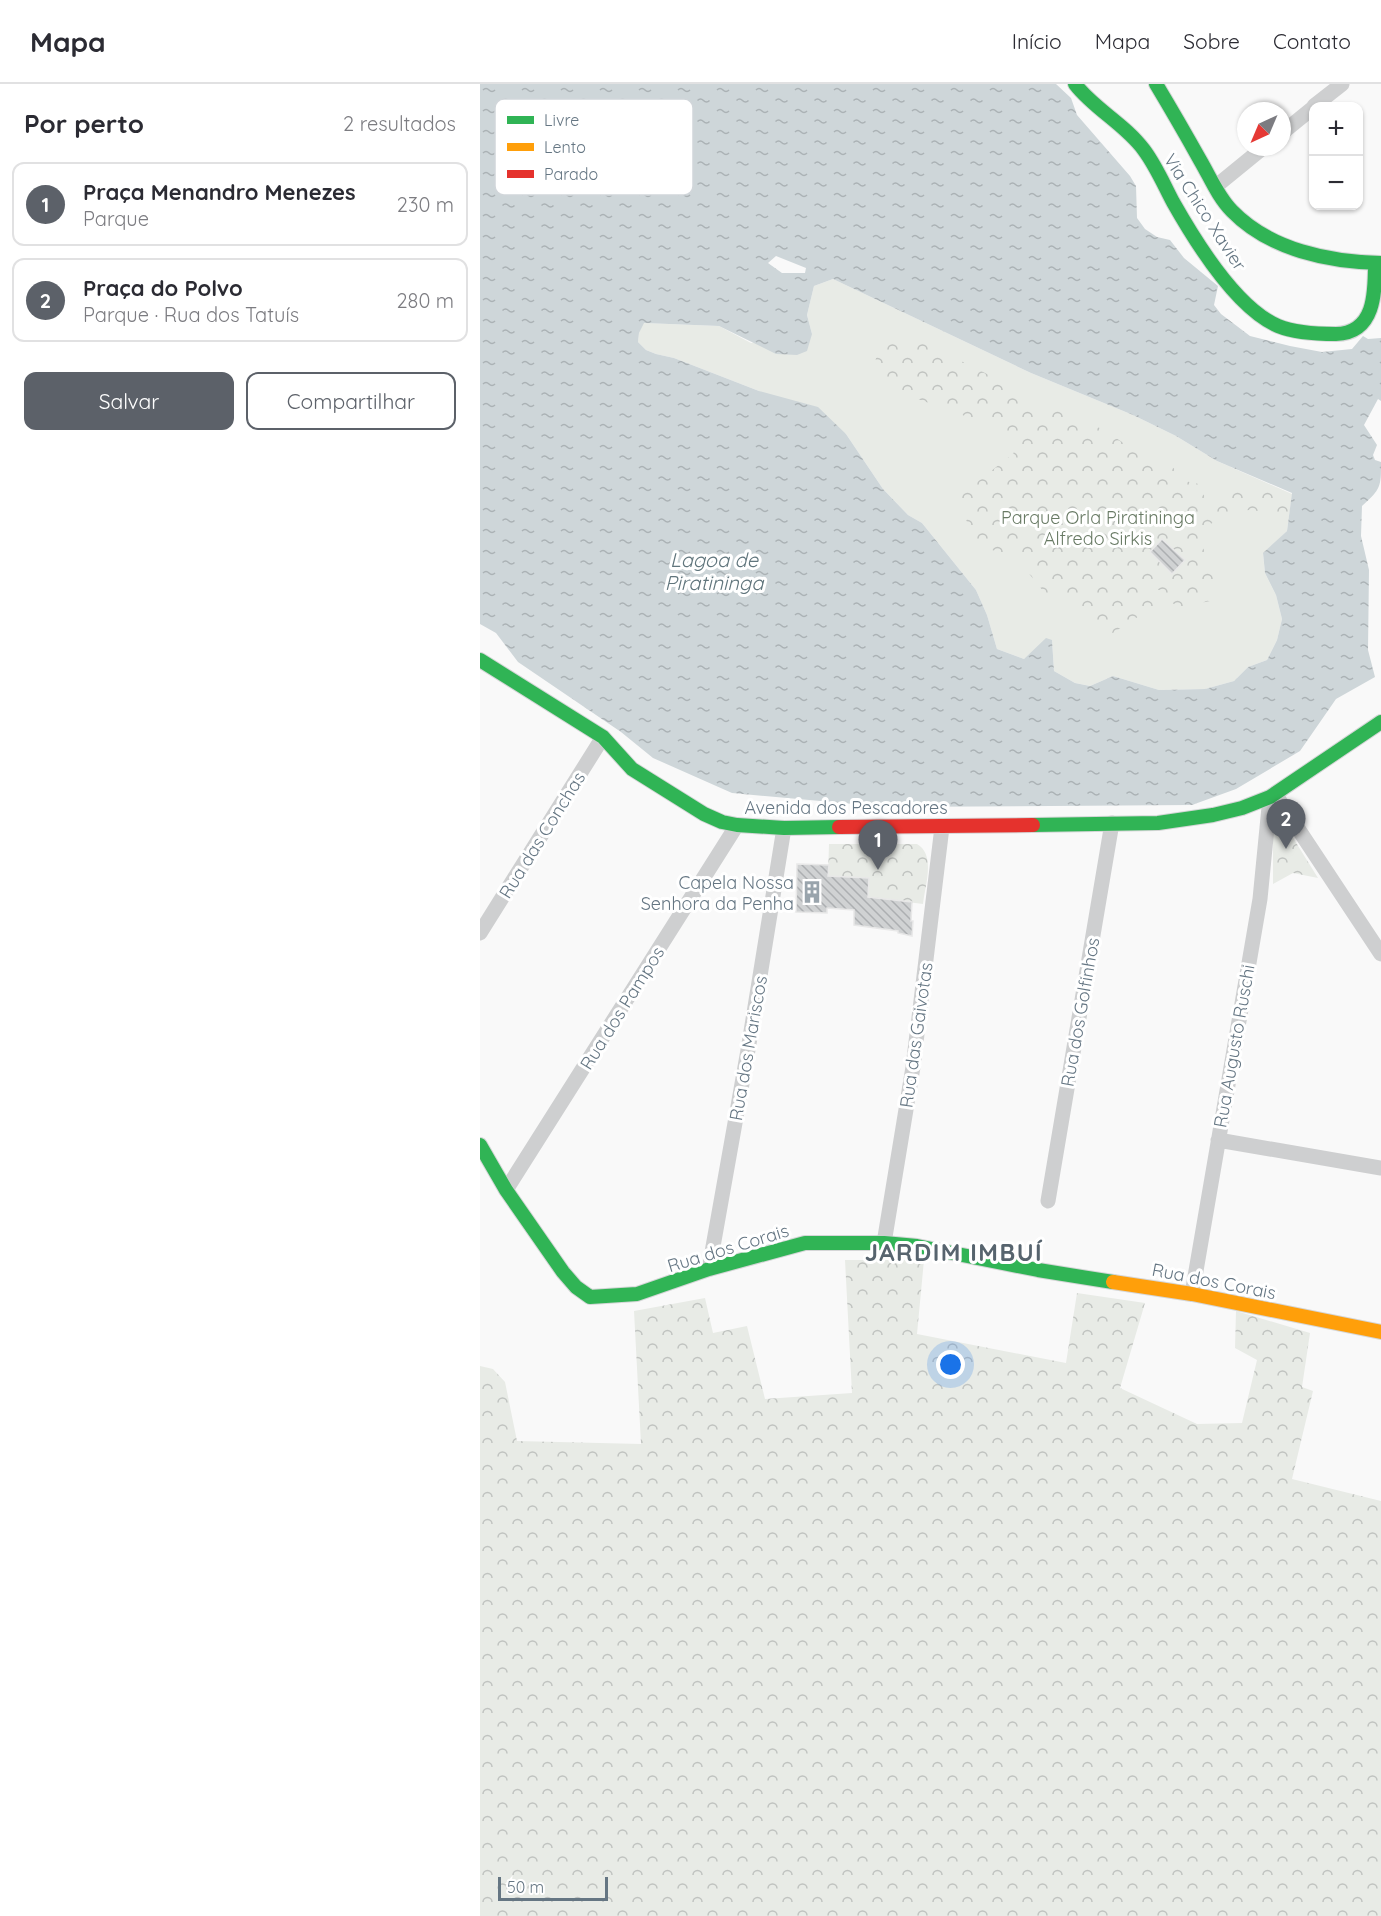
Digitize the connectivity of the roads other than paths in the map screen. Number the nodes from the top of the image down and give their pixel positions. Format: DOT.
graph roads {
  1 [pos="1075,84"];
  2 [pos="1156,84"];
  3 [pos="1342,84"];
  4 [pos="1320,102"];
  5 [pos="1309,111"];
  6 [pos="1291,125"];
  7 [pos="1253,156"];
  8 [pos="1215,187"];
  9 [pos="1378,263"];
  10 [pos="480,660"];
  11 [pos="1381,722"];
  12 [pos="603,737"];
  13 [pos="1272,796"];
  14 [pos="1112,823"];
  15 [pos="737,825"];
  16 [pos="942,827"];
  17 [pos="784,828"];
  18 [pos="480,933"];
  19 [pos="1381,954"];
  20 [pos="1218,1140"];
  21 [pos="480,1145"];
  22 [pos="1381,1168"];
  23 [pos="506,1190"];
  24 [pos="1048,1201"];
  25 [pos="884,1242"];
  26 [pos="709,1269"];
  27 [pos="1192,1294"];
  28 [pos="1381,1332"];
  1 -- 9 [label="street, Via Chico Xavier"];
  2 -- 8 [label="street"];
  3 -- 4 [label="street"];
  5 -- 6 [label="street"];
  7 -- 8 [label="street"];
  8 -- 9 [label="street"];
  10 -- 12 [label="street, Avenida dos Pescadores"];
  11 -- 13 [label="street, Avenida dos Pescadores"];
  12 -- 15 [label="street, Avenida dos Pescadores"];
  12 -- 18 [label="street, Rua das Conchas"];
  13 -- 14 [label="street, Avenida dos Pescadores"];
  13 -- 19 [label="street"];
  13 -- 20 [label="street, Rua Augusto Ruschi"];
  14 -- 16 [label="street, Avenida dos Pescadores"];
  14 -- 24 [label="street, Rua dos Golfinhos"];
  15 -- 17 [label="street, Avenida dos Pescadores"];
  15 -- 23 [label="street, Rua dos Pampos"];
  16 -- 17 [label="street, Avenida dos Pescadores"];
  16 -- 25 [label="street, Rua das Gaivotas"];
  17 -- 26 [label="street, Rua dos Mariscos"];
  20 -- 22 [label="street"];
  20 -- 27 [label="street, Rua Augusto Ruschi"];
  21 -- 23 [label="street, Rua dos Corais"];
  23 -- 26 [label="street, Rua dos Corais"];
  25 -- 26 [label="street, Rua dos Corais"];
  25 -- 27 [label="street, Rua dos Corais"];
  27 -- 28 [label="street, Rua dos Corais"];
}
